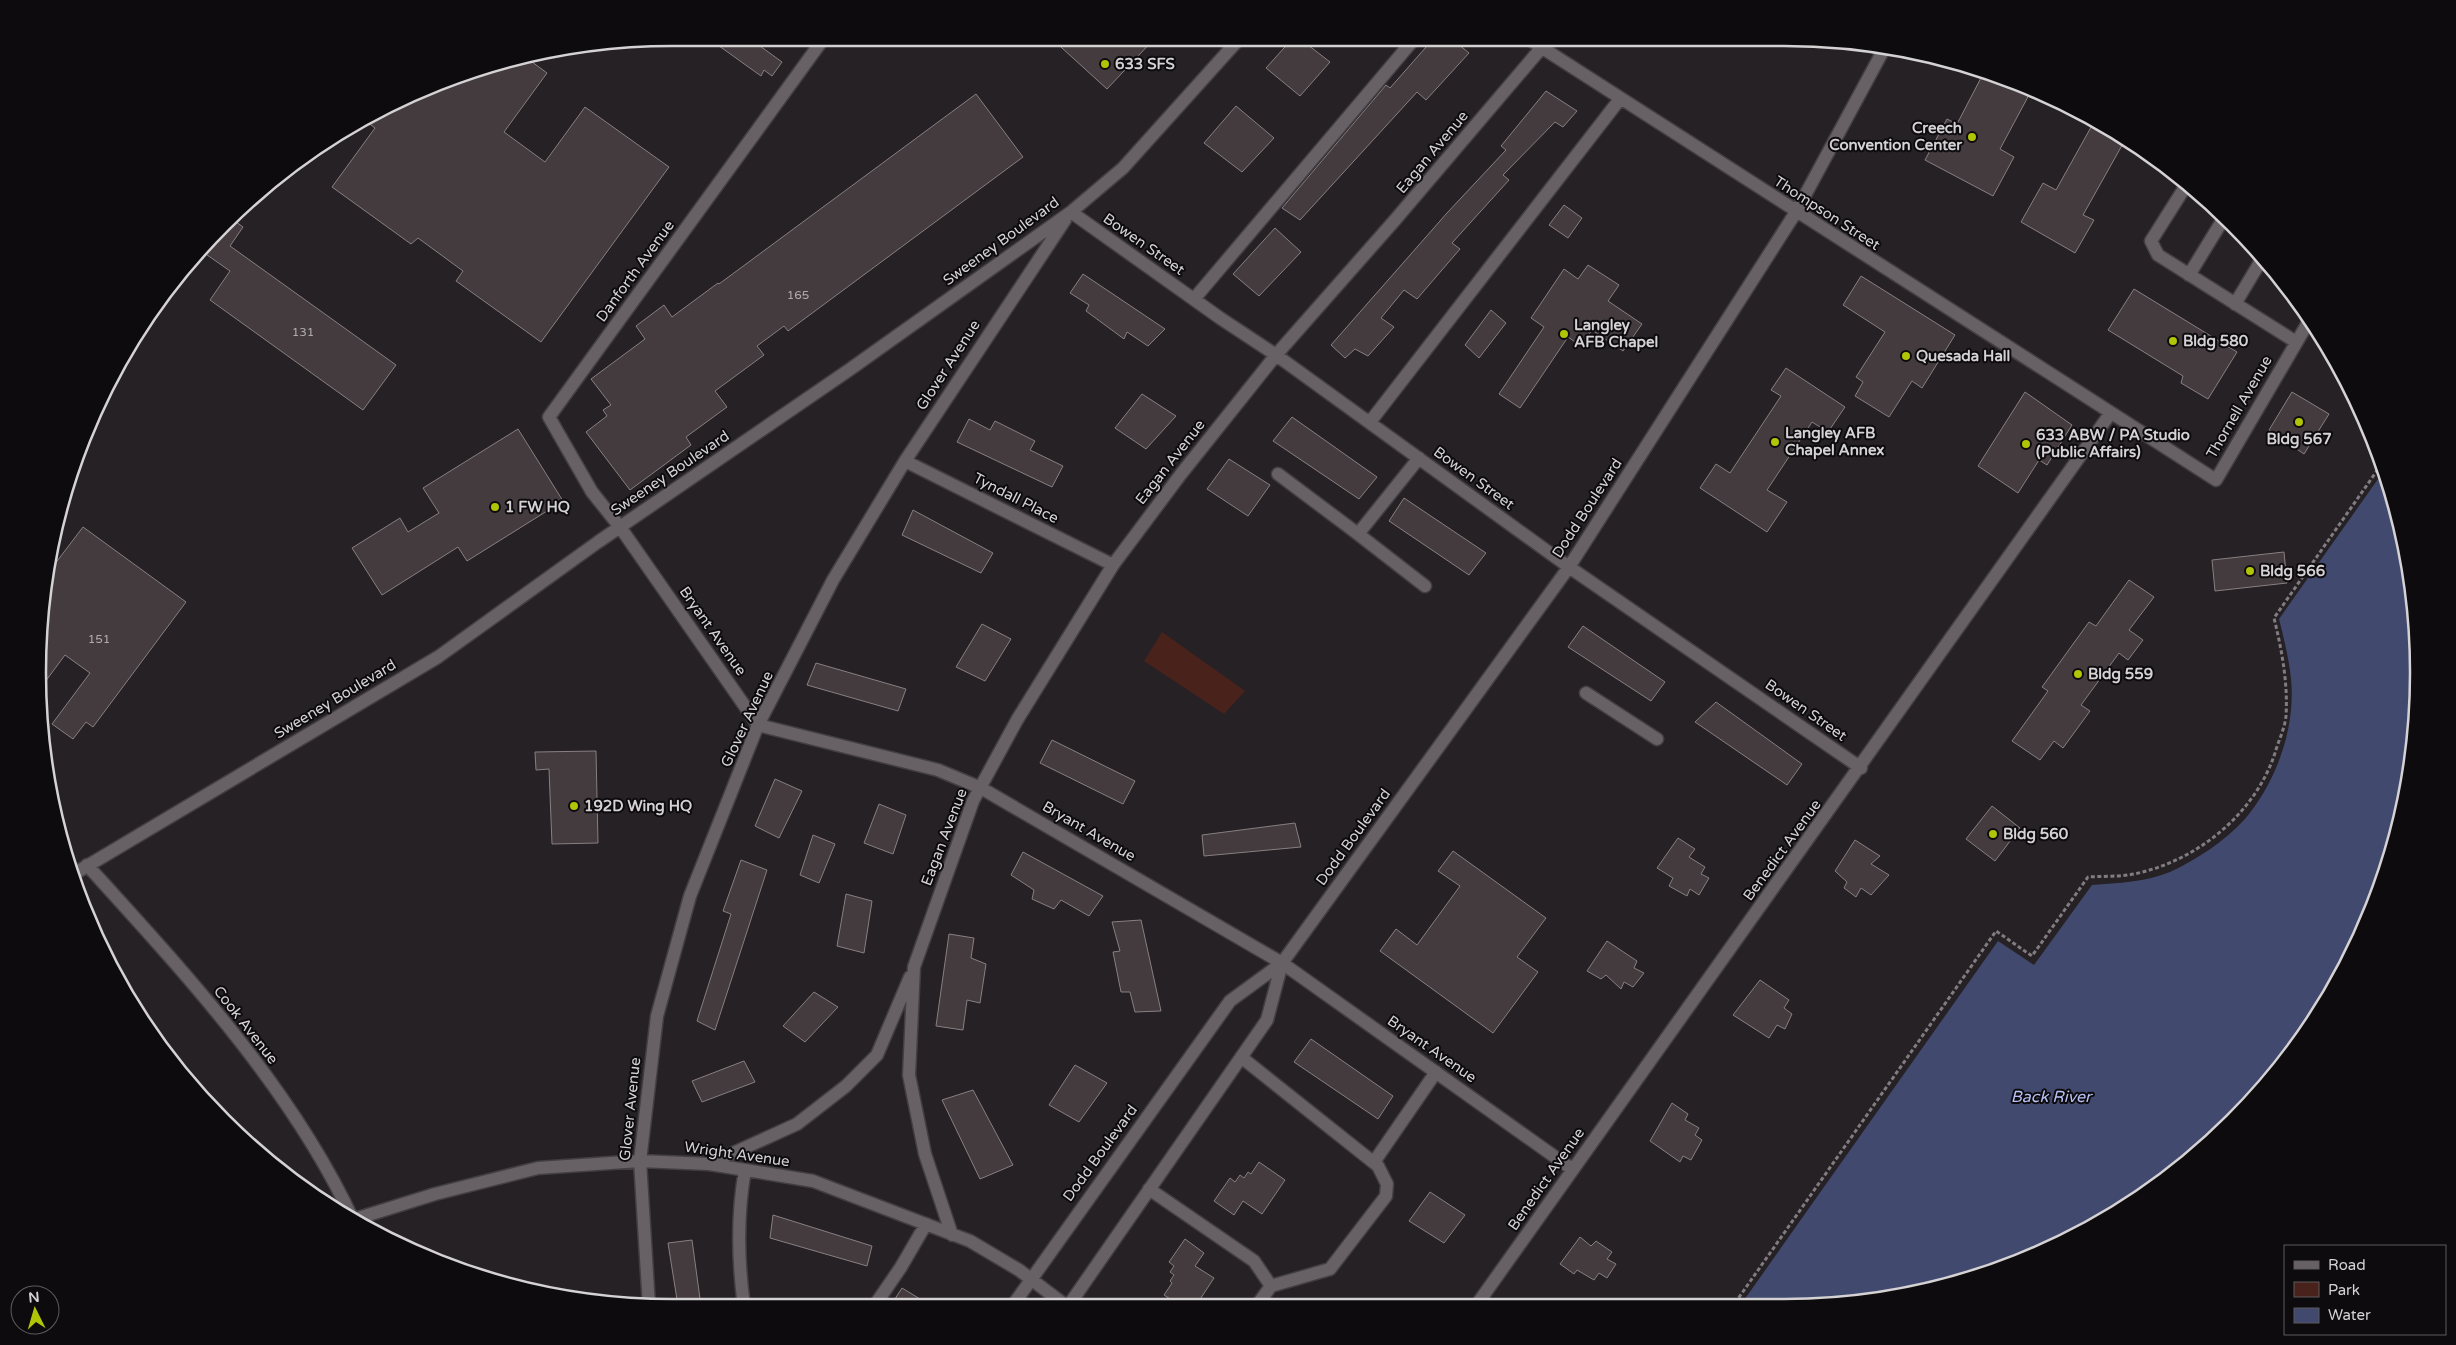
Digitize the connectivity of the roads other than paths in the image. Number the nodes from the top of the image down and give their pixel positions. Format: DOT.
graph roads {
  1 [pos="818,46"];
  2 [pos="1233,46"];
  3 [pos="1408,46"];
  4 [pos="1543,46"];
  5 [pos="1548,46"];
  6 [pos="1881,54"];
  7 [pos="1620,99"];
  8 [pos="2183,191"];
  9 [pos="1070,212"];
  10 [pos="1796,212"];
  11 [pos="2220,224"];
  12 [pos="2258,265"];
  13 [pos="2189,275"];
  14 [pos="1194,299"];
  15 [pos="2235,304"];
  16 [pos="2305,327"];
  17 [pos="2296,342"];
  18 [pos="1276,355"];
  19 [pos="2110,414"];
  20 [pos="1370,422"];
  21 [pos="1419,458"];
  22 [pos="905,461"];
  23 [pos="1278,474"];
  24 [pos="620,527"];
  25 [pos="1358,534"];
  26 [pos="1113,565"];
  27 [pos="1569,566"];
  28 [pos="1425,586"];
  29 [pos="1586,693"];
  30 [pos="758,725"];
  31 [pos="1657,739"];
  32 [pos="1861,768"];
  33 [pos="982,788"];
  34 [pos="87,865"];
  35 [pos="78,871"];
  36 [pos="1282,963"];
  37 [pos="914,967"];
  38 [pos="1241,1057"];
  39 [pos="1436,1072"];
  40 [pos="640,1161"];
  41 [pos="1374,1162"];
  42 [pos="709,1164"];
  43 [pos="1572,1169"];
  44 [pos="745,1170"];
  45 [pos="1149,1189"];
  46 [pos="345,1206"];
  47 [pos="363,1217"];
  48 [pos="926,1224"];
  49 [pos="952,1234"];
  50 [pos="1031,1279"];
  51 [pos="1271,1286"];
  52 [pos="648,1298"];
  53 [pos="743,1299"];
  54 [pos="879,1299"];
  55 [pos="1016,1299"];
  56 [pos="1057,1299"];
  57 [pos="1073,1299"];
  58 [pos="1262,1299"];
  59 [pos="1481,1299"];
  1 -- 24 [label="street, Danforth Avenue"];
  2 -- 9 [label="street, Sweeney Boulevard"];
  3 -- 14 [label="street"];
  4 -- 18 [label="street, Eagan Avenue"];
  5 -- 7 [label="street, Thompson Street"];
  6 -- 10 [label="street, Dodd Boulevard"];
  7 -- 10 [label="street, Thompson Street"];
  7 -- 20 [label="street"];
  8 -- 13 [label="street"];
  9 -- 14 [label="street, Bowen Street"];
  9 -- 22 [label="street, Glover Avenue"];
  9 -- 24 [label="street, Sweeney Boulevard"];
  10 -- 19 [label="street, Thompson Street"];
  10 -- 27 [label="street, Dodd Boulevard"];
  11 -- 13 [label="street"];
  12 -- 15 [label="street"];
  13 -- 15 [label="street"];
  14 -- 18 [label="street, Bowen Street"];
  15 -- 17 [label="street"];
  16 -- 17 [label="street, Thornell Avenue"];
  17 -- 19 [label="street, Thornell Avenue"];
  18 -- 20 [label="street, Bowen Street"];
  18 -- 26 [label="street, Eagan Avenue"];
  19 -- 32 [label="street, Benedict Avenue"];
  20 -- 21 [label="street, Bowen Street"];
  21 -- 25 [label="street"];
  21 -- 27 [label="street, Bowen Street"];
  22 -- 26 [label="street, Tyndall Place"];
  22 -- 30 [label="street, Glover Avenue"];
  23 -- 25 [label="street"];
  24 -- 30 [label="street, Bryant Avenue"];
  24 -- 34 [label="street, Sweeney Boulevard"];
  25 -- 28 [label="street"];
  26 -- 33 [label="street, Eagan Avenue"];
  27 -- 32 [label="street, Bowen Street"];
  27 -- 36 [label="street, Dodd Boulevard"];
  29 -- 31 [label="street"];
  30 -- 33 [label="street, Bryant Avenue"];
  30 -- 40 [label="street, Glover Avenue"];
  32 -- 43 [label="street, Benedict Avenue"];
  33 -- 36 [label="street, Bryant Avenue"];
  33 -- 37 [label="street, Eagan Avenue"];
  34 -- 35 [label="street, Sweeney Boulevard"];
  34 -- 46 [label="street, Cook Avenue"];
  36 -- 38 [label="street, Dodd Boulevard"];
  36 -- 39 [label="street, Bryant Avenue"];
  36 -- 50 [label="street, Dodd Boulevard"];
  37 -- 42 [label="street, Eagan Avenue"];
  37 -- 49 [label="street, Eagan Avenue"];
  38 -- 41 [label="street"];
  38 -- 45 [label="street, Dodd Boulevard"];
  39 -- 41 [label="street"];
  39 -- 43 [label="street, Bryant Avenue"];
  40 -- 42 [label="street, Wright Avenue"];
  40 -- 47 [label="street, Wright Avenue"];
  40 -- 52 [label="street, Glover Avenue"];
  41 -- 51 [label="street"];
  42 -- 44 [label="street, Wright Avenue"];
  43 -- 59 [label="street, Benedict Avenue"];
  44 -- 48 [label="street, Wright Avenue"];
  44 -- 53 [label="street"];
  45 -- 51 [label="street"];
  45 -- 57 [label="street, Dodd Boulevard"];
  48 -- 49 [label="street, Wright Avenue"];
  48 -- 54 [label="street"];
  49 -- 50 [label="street, Wright Avenue"];
  50 -- 55 [label="street, Dodd Boulevard"];
  50 -- 56 [label="street, Wright Avenue"];
  51 -- 58 [label="street"];
}
